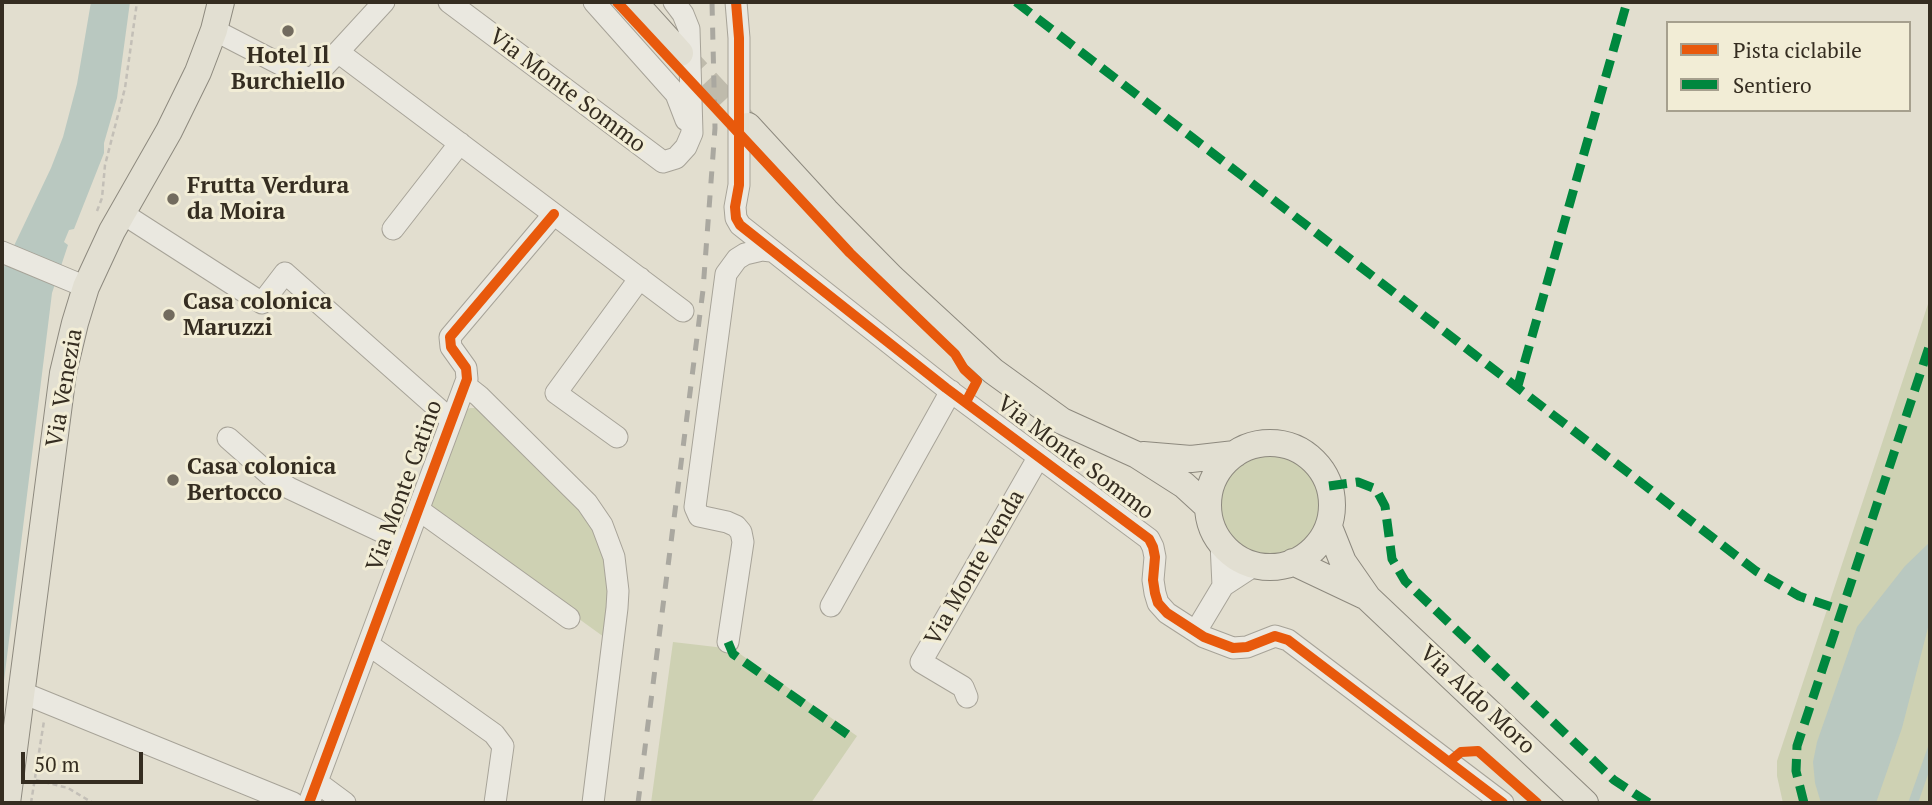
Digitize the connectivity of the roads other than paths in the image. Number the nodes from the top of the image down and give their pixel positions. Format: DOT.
graph roads {
  1 [pos="221,2"];
  2 [pos="384,2"];
  3 [pos="449,2"];
  4 [pos="594,2"];
  5 [pos="634,2"];
  6 [pos="674,2"];
  7 [pos="736,2"];
  8 [pos="215,30"];
  9 [pos="338,52"];
  10 [pos="680,53"];
  11 [pos="748,126"];
  12 [pos="460,143"];
  13 [pos="686,147"];
  14 [pos="110,212"];
  15 [pos="554,214"];
  16 [pos="393,229"];
  17 [pos="2,251"];
  18 [pos="771,251"];
  19 [pos="639,278"];
  20 [pos="75,283"];
  21 [pos="683,312"];
  22 [pos="465,385"];
  23 [pos="951,391"];
  24 [pos="452,420"];
  25 [pos="617,437"];
  26 [pos="228,438"];
  27 [pos="1235,454"];
  28 [pos="1137,455"];
  29 [pos="1038,457"];
  30 [pos="1208,507"];
  31 [pos="419,510"];
  32 [pos="1329,527"];
  33 [pos="406,543"];
  34 [pos="1221,543"];
  35 [pos="1293,562"];
  36 [pos="1255,565"];
  37 [pos="1223,586"];
  38 [pos="1368,598"];
  39 [pos="831,606"];
  40 [pos="569,618"];
  41 [pos="1196,631"];
  42 [pos="728,642"];
  43 [pos="369,645"];
  44 [pos="23,693"];
  45 [pos="967,697"];
  46 [pos="318,783"];
  47 [pos="7,803"];
  48 [pos="293,803"];
  49 [pos="309,803"];
  50 [pos="345,803"];
  51 [pos="495,803"];
  52 [pos="593,803"];
  53 [pos="1503,803"];
  54 [pos="1585,803"];
  1 -- 8 [label="main road, Via Venezia"];
  2 -- 9 [label="street"];
  3 -- 13 [label="street, Via Monte Sommo"];
  4 -- 13 [label="street"];
  5 -- 10 [label="main road"];
  6 -- 13 [label="street"];
  7 -- 18 [label="street, Via Monte Sommo"];
  8 -- 9 [label="street"];
  8 -- 14 [label="main road, Via Venezia"];
  9 -- 12 [label="street"];
  11 -- 28 [label="main road"];
  12 -- 15 [label="street"];
  12 -- 16 [label="street"];
  14 -- 20 [label="main road, Via Venezia"];
  14 -- 24 [label="street"];
  15 -- 19 [label="street"];
  15 -- 22 [label="street, Via Monte Catino"];
  17 -- 20 [label="street"];
  18 -- 23 [label="street, Via Monte Sommo"];
  18 -- 42 [label="street"];
  19 -- 21 [label="street"];
  19 -- 25 [label="street"];
  20 -- 44 [label="main road, Via Venezia"];
  22 -- 24 [label="street, Via Monte Catino"];
  22 -- 52 [label="street, Via Monte Catino"];
  23 -- 29 [label="street, Via Monte Sommo"];
  23 -- 39 [label="street"];
  24 -- 31 [label="street, Via Monte Catino"];
  26 -- 33 [label="street"];
  27 -- 28 [label="main road"];
  27 -- 30 [label="main road"];
  27 -- 32 [label="main road"];
  28 -- 30 [label="main road"];
  29 -- 41 [label="street, Via Monte Sommo"];
  29 -- 45 [label="street, Via Monte Venda"];
  30 -- 34 [label="main road"];
  31 -- 33 [label="street, Via Monte Catino"];
  31 -- 40 [label="street"];
  32 -- 35 [label="main road"];
  32 -- 38 [label="main road, Via Aldo Moro"];
  33 -- 43 [label="street, Via Monte Catino"];
  34 -- 36 [label="main road"];
  34 -- 37 [label="street"];
  35 -- 36 [label="main road"];
  35 -- 38 [label="main road, Via Aldo Moro"];
  36 -- 37 [label="street"];
  37 -- 41 [label="street"];
  38 -- 54 [label="main road, Via Aldo Moro"];
  41 -- 53 [label="street, Via Monte Sommo"];
  43 -- 46 [label="street, Via Monte Catino"];
  43 -- 51 [label="street"];
  44 -- 47 [label="main road, Via Venezia"];
  44 -- 48 [label="street"];
  46 -- 49 [label="street, Via Monte Catino"];
  46 -- 50 [label="street"];
}
